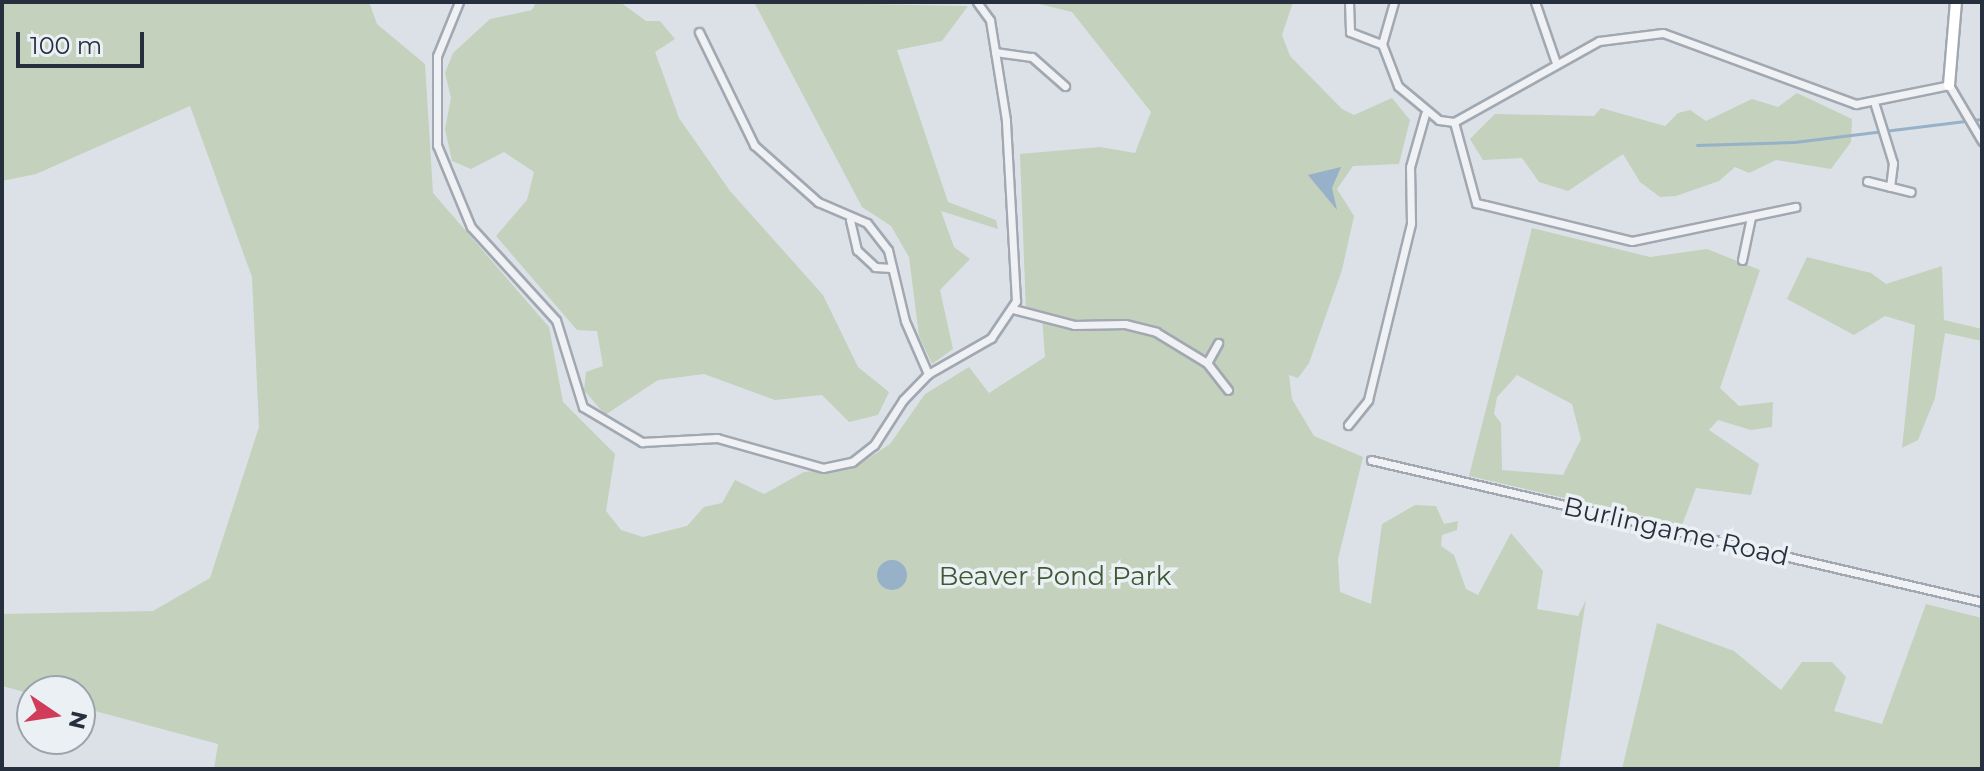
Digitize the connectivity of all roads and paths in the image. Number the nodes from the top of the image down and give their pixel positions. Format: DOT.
graph roads {
  1 [pos="459,2"];
  2 [pos="977,2"];
  3 [pos="1349,2"];
  4 [pos="1394,2"];
  5 [pos="1535,2"];
  6 [pos="1956,2"];
  7 [pos="699,32"];
  8 [pos="1382,44"];
  9 [pos="995,52"];
  10 [pos="1556,63"];
  11 [pos="1949,85"];
  12 [pos="1065,86"];
  13 [pos="1875,105"];
  14 [pos="1425,114"];
  15 [pos="1454,122"];
  16 [pos="1982,141"];
  17 [pos="1867,181"];
  18 [pos="1890,187"];
  19 [pos="1911,192"];
  20 [pos="1795,207"];
  21 [pos="1751,217"];
  22 [pos="850,220"];
  23 [pos="1742,260"];
  24 [pos="891,268"];
  25 [pos="1013,309"];
  26 [pos="1218,343"];
  27 [pos="1207,363"];
  28 [pos="928,374"];
  29 [pos="1228,390"];
  30 [pos="1348,425"];
  31 [pos="1371,460"];
  32 [pos="1982,602"];
  1 -- 28 [label="street"];
  2 -- 9 [label="street"];
  3 -- 8 [label="street"];
  4 -- 8 [label="street"];
  5 -- 10 [label="street"];
  6 -- 11 [label="street"];
  7 -- 22 [label="street"];
  8 -- 14 [label="street"];
  9 -- 12 [label="street"];
  9 -- 25 [label="street"];
  10 -- 13 [label="street"];
  10 -- 15 [label="street"];
  11 -- 13 [label="street"];
  11 -- 16 [label="street"];
  13 -- 18 [label="street"];
  14 -- 15 [label="street"];
  14 -- 30 [label="street"];
  15 -- 21 [label="street"];
  17 -- 18 [label="street"];
  18 -- 19 [label="street"];
  20 -- 21 [label="street"];
  21 -- 23 [label="street"];
  22 -- 24 [label="street"];
  22 -- 24 [label="street"];
  24 -- 28 [label="street"];
  25 -- 27 [label="street"];
  25 -- 28 [label="street"];
  26 -- 27 [label="street"];
  27 -- 29 [label="street"];
  31 -- 32 [label="street, Burlingame Road"];
}
